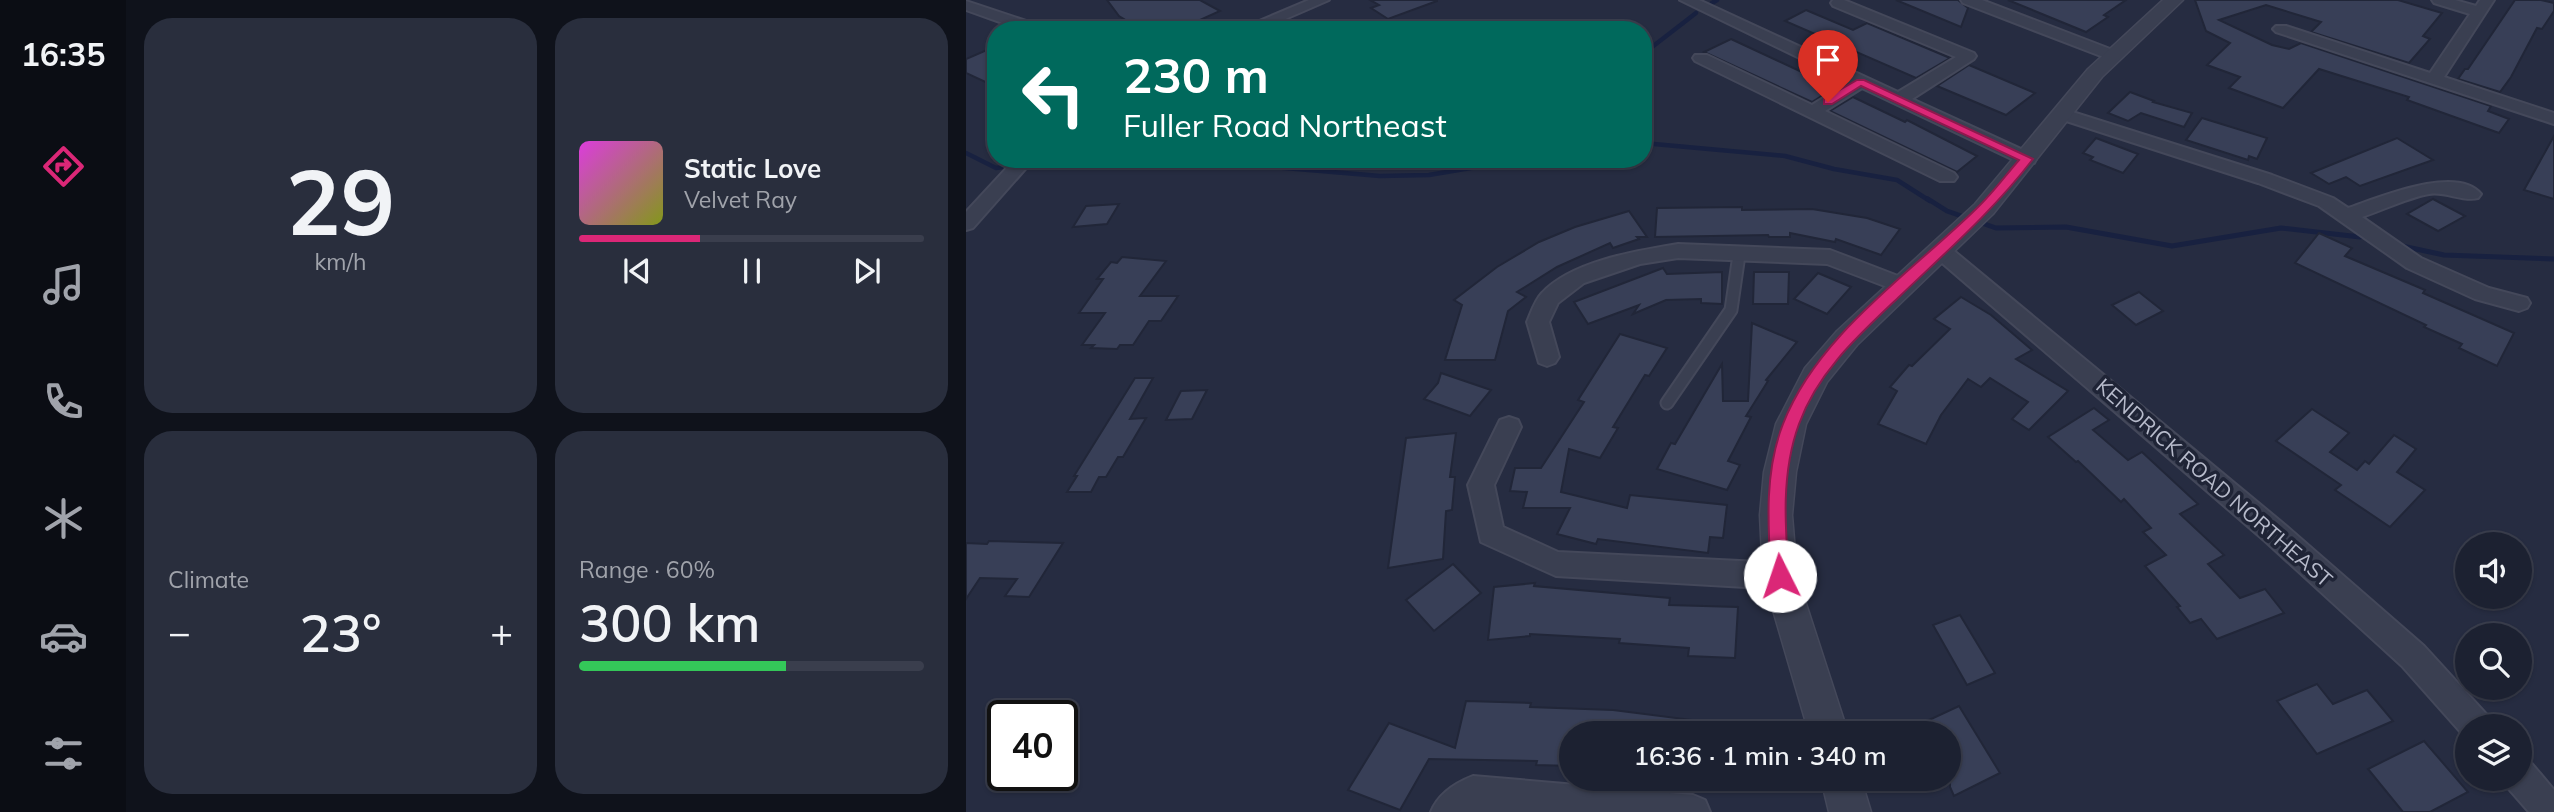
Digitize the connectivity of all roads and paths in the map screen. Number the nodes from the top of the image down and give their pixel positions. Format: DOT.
graph roads {
  1 [pos="1322,0"];
  2 [pos="1687,0"];
  3 [pos="1968,0"];
  4 [pos="2174,0"];
  5 [pos="2439,0"];
  6 [pos="1838,3"];
  7 [pos="966,5"];
  8 [pos="2482,6"];
  9 [pos="1012,21"];
  10 [pos="1270,21"];
  11 [pos="2281,29"];
  12 [pos="2112,55"];
  13 [pos="1701,58"];
  14 [pos="2434,79"];
  15 [pos="1861,82"];
  16 [pos="1898,100"];
  17 [pos="1812,112"];
  18 [pos="2063,114"];
  19 [pos="2554,119"];
  20 [pos="2027,159"];
  21 [pos="1017,168"];
  22 [pos="1947,177"];
  23 [pos="2470,194"];
  24 [pos="2348,215"];
  25 [pos="966,224"];
  26 [pos="1946,246"];
  27 [pos="1739,255"];
  28 [pos="1903,286"];
  29 [pos="2519,303"];
  30 [pos="1547,357"];
  31 [pos="1667,403"];
  32 [pos="1509,427"];
  33 [pos="1780,576"];
  34 [pos="2465,714"];
  35 [pos="1824,721"];
  36 [pos="2532,790"];
  37 [pos="1844,791"];
  38 [pos="1448,812"];
  39 [pos="1693,812"];
  40 [pos="1850,812"];
  41 [pos="2551,812"];
  1 -- 10 [label="street"];
  2 -- 15 [label="street"];
  3 -- 12 [label="street"];
  4 -- 12 [label="street"];
  5 -- 8 [label="street"];
  6 -- 16 [label="street"];
  7 -- 9 [label="street"];
  8 -- 14 [label="street"];
  11 -- 14 [label="street"];
  12 -- 18 [label="street"];
  13 -- 17 [label="street"];
  14 -- 19 [label="street"];
  15 -- 16 [label="street"];
  15 -- 17 [label="street"];
  16 -- 20 [label="street"];
  17 -- 22 [label="street"];
  18 -- 20 [label="street"];
  18 -- 24 [label="street"];
  20 -- 26 [label="street"];
  21 -- 25 [label="street"];
  23 -- 24 [label="street"];
  24 -- 29 [label="street"];
  26 -- 28 [label="street"];
  26 -- 34 [label="street, KENDRICK ROAD NORTHEAST"];
  27 -- 28 [label="street"];
  27 -- 30 [label="street"];
  27 -- 31 [label="lane"];
  28 -- 33 [label="street"];
  32 -- 33 [label="street"];
  33 -- 35 [label="street"];
  36 -- 41 [label="street"];
  37 -- 40 [label="street"];
  38 -- 39 [label="street"];
}
